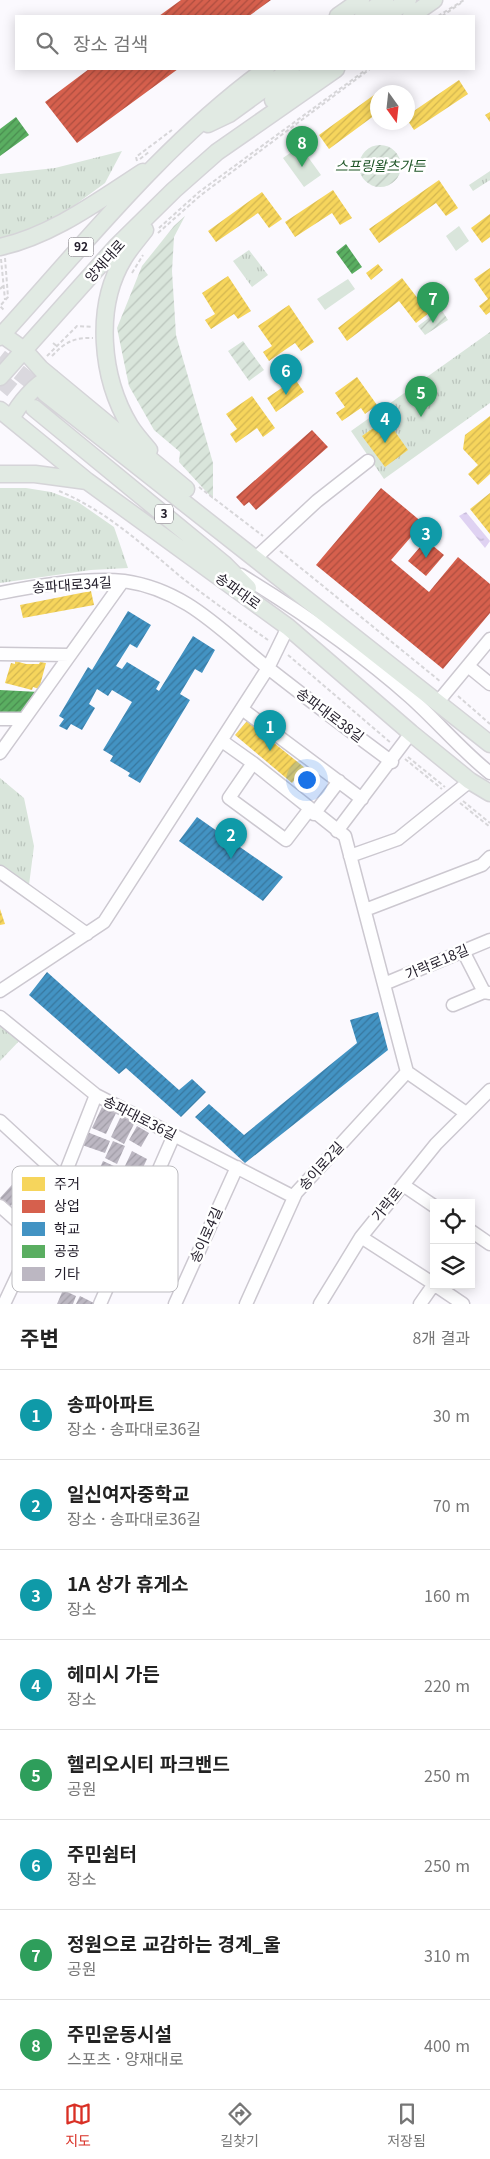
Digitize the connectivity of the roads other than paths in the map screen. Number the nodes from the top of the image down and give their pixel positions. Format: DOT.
graph roads {
  1 [pos="361,0"];
  2 [pos="385,0"];
  3 [pos="408,0"];
  4 [pos="434,0"];
  5 [pos="339,15"];
  6 [pos="364,15"];
  7 [pos="387,15"];
  8 [pos="412,15"];
  9 [pos="265,70"];
  10 [pos="290,70"];
  11 [pos="314,70"];
  12 [pos="335,70"];
  13 [pos="192,131"];
  14 [pos="217,152"];
  15 [pos="164,159"];
  16 [pos="174,190"];
  17 [pos="1,250"];
  18 [pos="1,335"];
  19 [pos="24,350"];
  20 [pos="0,377"];
  21 [pos="51,377"];
  22 [pos="45,393"];
  23 [pos="34,408"];
  24 [pos="6,414"];
  25 [pos="368,461"];
  26 [pos="0,474"];
  27 [pos="168,474"];
  28 [pos="87,480"];
  29 [pos="266,548"];
  30 [pos="224,564"];
  31 [pos="277,577"];
  32 [pos="123,581"];
  33 [pos="0,593"];
  34 [pos="288,627"];
  35 [pos="490,639"];
  36 [pos="0,654"];
  37 [pos="70,655"];
  38 [pos="468,666"];
  39 [pos="268,668"];
  40 [pos="393,669"];
  41 [pos="490,684"];
  42 [pos="437,703"];
  43 [pos="242,709"];
  44 [pos="0,718"];
  45 [pos="24,719"];
  46 [pos="411,733"];
  47 [pos="222,741"];
  48 [pos="490,744"];
  49 [pos="0,753"];
  50 [pos="392,762"];
  51 [pos="253,763"];
  52 [pos="490,767"];
  53 [pos="490,773"];
  54 [pos="340,781"];
  55 [pos="470,781"];
  56 [pos="490,793"];
  57 [pos="362,799"];
  58 [pos="312,812"];
  59 [pos="337,831"];
  60 [pos="350,856"];
  61 [pos="490,857"];
  62 [pos="0,872"];
  63 [pos="365,910"];
  64 [pos="87,934"];
  65 [pos="490,940"];
  66 [pos="463,951"];
  67 [pos="384,984"];
  68 [pos="0,991"];
  69 [pos="487,993"];
  70 [pos="453,1005"];
  71 [pos="0,1017"];
  72 [pos="407,1072"];
  73 [pos="96,1096"];
  74 [pos="487,1097"];
  75 [pos="466,1113"];
  76 [pos="0,1120"];
  77 [pos="174,1135"];
  78 [pos="49,1166"];
  79 [pos="68,1166"];
  80 [pos="160,1166"];
  81 [pos="237,1167"];
  82 [pos="403,1185"];
  83 [pos="294,1197"];
  84 [pos="430,1203"];
  85 [pos="0,1206"];
  86 [pos="12,1217"];
  87 [pos="475,1234"];
  88 [pos="361,1237"];
  89 [pos="490,1244"];
  90 [pos="12,1282"];
  91 [pos="442,1289"];
  92 [pos="105,1292"];
  93 [pos="4,1297"];
  94 [pos="100,1304"];
  95 [pos="175,1304"];
  96 [pos="246,1304"];
  97 [pos="320,1304"];
  98 [pos="420,1304"];
  99 [pos="463,1304"];
  1 -- 5 [label="main road"];
  2 -- 6 [label="main road"];
  3 -- 7 [label="main road"];
  4 -- 8 [label="main road"];
  9 -- 13 [label="main road, 양재대로 / 92"];
  10 -- 13 [label="main road, 양재대로"];
  11 -- 14 [label="main road, 양재대로"];
  12 -- 14 [label="main road, 양재대로 / 92"];
  13 -- 15 [label="main road, 양재대로 / 92"];
  14 -- 16 [label="main road, 양재대로 / 92"];
  15 -- 17 [label="main road"];
  15 -- 18 [label="main road, 양재대로 / 92"];
  16 -- 19 [label="main road, 양재대로 / 92"];
  16 -- 27 [label="main road"];
  18 -- 19 [label="main road"];
  19 -- 20 [label="main road, 양재대로 / 92"];
  19 -- 21 [label="main road"];
  21 -- 24 [label="main road"];
  21 -- 27 [label="main road"];
  22 -- 31 [label="main road, 3"];
  23 -- 30 [label="main road, 3"];
  24 -- 28 [label="main road, 송파대로"];
  25 -- 29 [label="street"];
  26 -- 28 [label="main road"];
  27 -- 29 [label="main road"];
  28 -- 34 [label="main road, 송파대로"];
  29 -- 31 [label="main road"];
  30 -- 34 [label="main road, 3"];
  30 -- 53 [label="street"];
  31 -- 40 [label="main road, 3"];
  32 -- 33 [label="street, 송파대로34길"];
  32 -- 37 [label="street"];
  32 -- 39 [label="street, 송파대로34길"];
  34 -- 39 [label="street"];
  34 -- 46 [label="main road, 송파대로 / 3"];
  35 -- 38 [label="street"];
  36 -- 37 [label="street"];
  37 -- 45 [label="street"];
  38 -- 41 [label="street"];
  38 -- 42 [label="street"];
  39 -- 43 [label="street"];
  39 -- 50 [label="street, 송파대로38길"];
  40 -- 42 [label="main road, 3"];
  40 -- 52 [label="street"];
  42 -- 48 [label="main road, 3"];
  43 -- 47 [label="street"];
  43 -- 54 [label="street"];
  44 -- 45 [label="street"];
  45 -- 49 [label="street"];
  46 -- 50 [label="street"];
  46 -- 55 [label="main road, 송파대로 / 3"];
  47 -- 51 [label="street"];
  47 -- 64 [label="street"];
  50 -- 57 [label="street"];
  51 -- 58 [label="street"];
  51 -- 58 [label="street"];
  54 -- 57 [label="street"];
  54 -- 58 [label="street"];
  55 -- 56 [label="main road, 송파대로 / 3"];
  55 -- 60 [label="street"];
  57 -- 59 [label="street"];
  58 -- 59 [label="street"];
  59 -- 60 [label="street"];
  60 -- 63 [label="street"];
  61 -- 63 [label="street"];
  62 -- 64 [label="street"];
  63 -- 67 [label="street"];
  64 -- 68 [label="street"];
  65 -- 66 [label="street, 가락로18길"];
  66 -- 67 [label="street, 가락로18길"];
  66 -- 69 [label="street"];
  67 -- 72 [label="street"];
  69 -- 70 [label="street"];
  71 -- 73 [label="street, 송파대로36길"];
  72 -- 75 [label="street"];
  72 -- 83 [label="street, 송이로2길"];
  73 -- 77 [label="street, 송파대로36길"];
  73 -- 79 [label="street"];
  74 -- 75 [label="street, 가락로"];
  75 -- 82 [label="street, 가락로"];
  76 -- 78 [label="street"];
  77 -- 80 [label="street"];
  77 -- 81 [label="street, 송파대로36길"];
  81 -- 83 [label="street, 송파대로36길"];
  81 -- 95 [label="street, 송이로4길"];
  82 -- 84 [label="street"];
  82 -- 88 [label="street, 가락로"];
  83 -- 96 [label="street, 송이로2길"];
  85 -- 86 [label="street"];
  87 -- 89 [label="street"];
  88 -- 97 [label="street, 가락로"];
  88 -- 98 [label="street"];
  90 -- 93 [label="street"];
  91 -- 99 [label="street"];
  92 -- 94 [label="street"];
}
